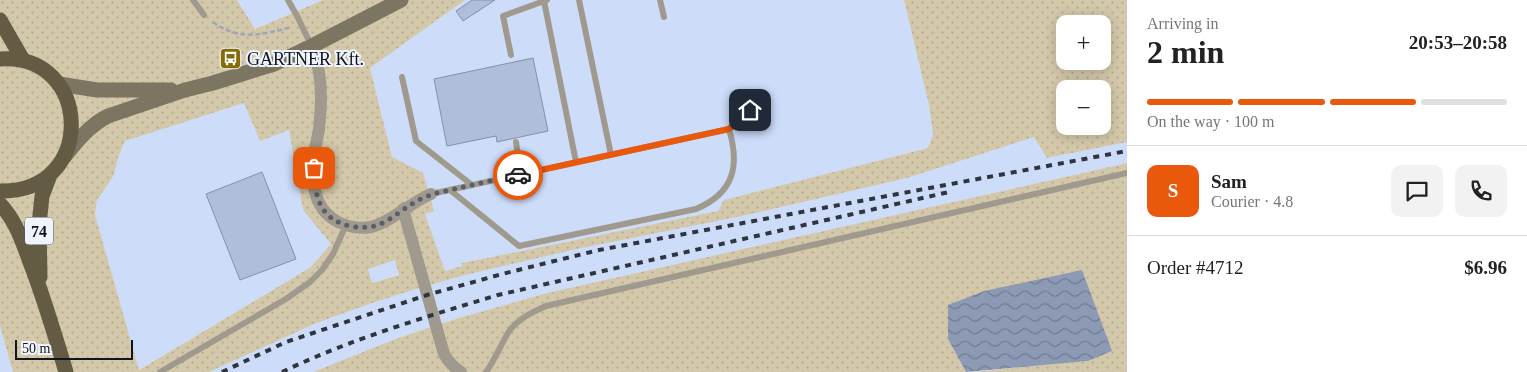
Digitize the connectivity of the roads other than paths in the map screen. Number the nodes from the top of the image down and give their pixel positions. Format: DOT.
graph roads {
  1 [pos="193,0"];
  2 [pos="288,0"];
  3 [pos="401,0"];
  4 [pos="579,0"];
  5 [pos="660,0"];
  6 [pos="546,1"];
  7 [pos="204,15"];
  8 [pos="664,17"];
  9 [pos="0,20"];
  10 [pos="312,46"];
  11 [pos="511,55"];
  12 [pos="0,59"];
  13 [pos="23,60"];
  14 [pos="402,77"];
  15 [pos="59,84"];
  16 [pos="185,90"];
  17 [pos="750,110"];
  18 [pos="729,129"];
  19 [pos="516,142"];
  20 [pos="611,155"];
  21 [pos="65,156"];
  22 [pos="576,162"];
  23 [pos="1127,173"];
  24 [pos="521,174"];
  25 [pos="50,175"];
  26 [pos="472,185"];
  27 [pos="450,190"];
  28 [pos="0,191"];
  29 [pos="431,194"];
  30 [pos="0,204"];
  31 [pos="403,209"];
  32 [pos="346,225"];
  33 [pos="41,289"];
  34 [pos="66,372"];
  35 [pos="160,372"];
  36 [pos="461,372"];
  37 [pos="486,372"];
  1 -- 7 [label="lane"];
  2 -- 10 [label="lane"];
  3 -- 10 [label="main road"];
  4 -- 20 [label="lane"];
  5 -- 8 [label="lane"];
  6 -- 11 [label="lane"];
  6 -- 22 [label="lane"];
  9 -- 13 [label="main road"];
  10 -- 16 [label="main road"];
  10 -- 32 [label="street"];
  12 -- 13 [label="main road, 74"];
  13 -- 15 [label="main road, 74"];
  14 -- 26 [label="lane"];
  15 -- 16 [label="main road"];
  15 -- 21 [label="main road, 74"];
  16 -- 21 [label="main road"];
  17 -- 18 [label="lane"];
  18 -- 20 [label="lane"];
  18 -- 27 [label="lane"];
  19 -- 24 [label="lane"];
  20 -- 22 [label="lane"];
  21 -- 25 [label="main road, 74"];
  22 -- 24 [label="lane"];
  23 -- 37 [label="lane"];
  24 -- 26 [label="lane"];
  25 -- 28 [label="main road, 74"];
  25 -- 33 [label="main road, 74"];
  26 -- 27 [label="lane"];
  27 -- 29 [label="lane"];
  29 -- 31 [label="street"];
  30 -- 33 [label="main road, 74"];
  31 -- 32 [label="street"];
  31 -- 36 [label="street"];
  32 -- 35 [label="lane"];
  33 -- 34 [label="main road, 74"];
}
